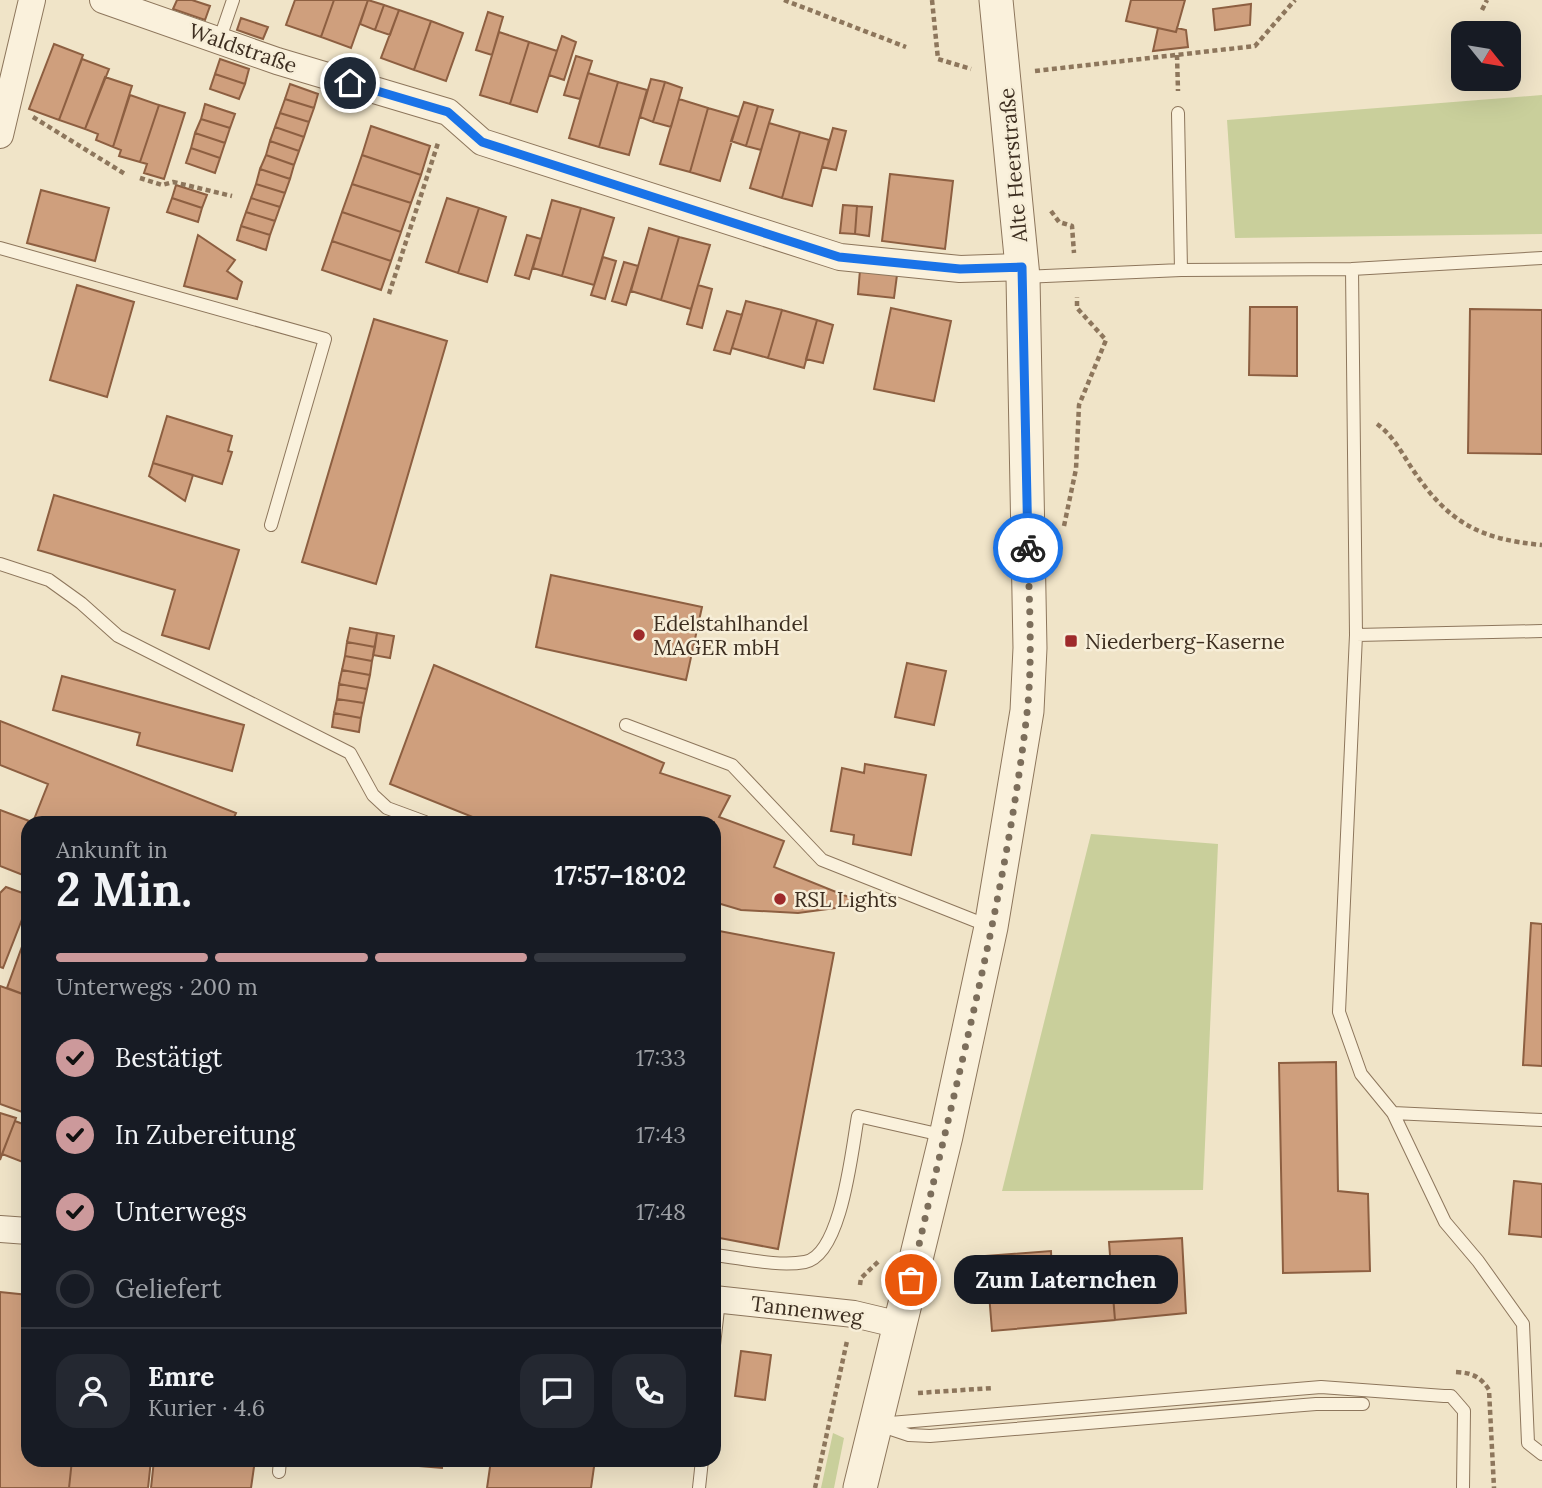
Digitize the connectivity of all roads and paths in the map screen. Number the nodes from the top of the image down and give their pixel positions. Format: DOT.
graph roads {
  1 [pos="32,0"];
  2 [pos="103,0"];
  3 [pos="233,0"];
  4 [pos="784,0"];
  5 [pos="932,0"];
  6 [pos="996,0"];
  7 [pos="1295,0"];
  8 [pos="1487,0"];
  9 [pos="1482,10"];
  10 [pos="219,41"];
  11 [pos="906,47"];
  12 [pos="1177,55"];
  13 [pos="972,59"];
  14 [pos="984,74"];
  15 [pos="8,103"];
  16 [pos="448,112"];
  17 [pos="1178,113"];
  18 [pos="0,135"];
  19 [pos="125,174"];
  20 [pos="140,178"];
  21 [pos="232,196"];
  22 [pos="1048,198"];
  23 [pos="0,248"];
  24 [pos="1542,258"];
  25 [pos="1181,270"];
  26 [pos="1352,270"];
  27 [pos="1023,272"];
  28 [pos="1076,274"];
  29 [pos="389,294"];
  30 [pos="1354,411"];
  31 [pos="271,525"];
  32 [pos="1062,539"];
  33 [pos="1542,545"];
  34 [pos="0,564"];
  35 [pos="1542,631"];
  36 [pos="1356,635"];
  37 [pos="626,725"];
  38 [pos="409,816"];
  39 [pos="991,928"];
  40 [pos="1393,1113"];
  41 [pos="1542,1120"];
  42 [pos="946,1136"];
  43 [pos="0,1228"];
  44 [pos="21,1230"];
  45 [pos="721,1256"];
  46 [pos="884,1256"];
  47 [pos="721,1301"];
  48 [pos="854,1314"];
  49 [pos="900,1325"];
  50 [pos="1363,1404"];
  51 [pos="875,1424"];
  52 [pos="1493,1432"];
  53 [pos="1542,1454"];
  54 [pos="701,1467"];
  55 [pos="699,1488"];
  56 [pos="815,1488"];
  57 [pos="860,1488"];
  58 [pos="1463,1488"];
  59 [pos="1494,1488"];
  1 -- 15 [label="street"];
  2 -- 10 [label="street, Waldstraße"];
  3 -- 10 [label="lane"];
  4 -- 11 [label="path"];
  5 -- 14 [label="path"];
  6 -- 14 [label="street, Alte Heerstraße"];
  7 -- 12 [label="path"];
  8 -- 9 [label="path"];
  10 -- 16 [label="street, Waldstraße"];
  12 -- 14 [label="path"];
  12 -- 17 [label="path"];
  13 -- 14 [label="path"];
  14 -- 27 [label="street, Alte Heerstraße"];
  15 -- 18 [label="street"];
  15 -- 19 [label="path"];
  16 -- 27 [label="street, Waldstraße"];
  16 -- 29 [label="path"];
  17 -- 25 [label="lane"];
  20 -- 21 [label="path"];
  22 -- 28 [label="path"];
  23 -- 31 [label="lane"];
  24 -- 26 [label="lane"];
  25 -- 26 [label="lane"];
  25 -- 28 [label="lane"];
  26 -- 30 [label="lane"];
  27 -- 28 [label="lane"];
  27 -- 39 [label="street, Alte Heerstraße"];
  28 -- 32 [label="path"];
  30 -- 33 [label="path"];
  30 -- 36 [label="lane"];
  34 -- 38 [label="lane"];
  35 -- 36 [label="lane"];
  36 -- 40 [label="lane"];
  37 -- 39 [label="lane"];
  39 -- 42 [label="street, Alte Heerstraße"];
  40 -- 41 [label="lane"];
  40 -- 53 [label="lane"];
  42 -- 45 [label="lane"];
  42 -- 49 [label="street, Alte Heerstraße"];
  43 -- 44 [label="street"];
  46 -- 48 [label="path"];
  47 -- 48 [label="street, Tannenweg"];
  48 -- 49 [label="street, Tannenweg"];
  48 -- 56 [label="path"];
  49 -- 51 [label="street, Alte Heerstraße"];
  50 -- 51 [label="lane"];
  51 -- 57 [label="street, Alte Heerstraße"];
  51 -- 58 [label="lane"];
  52 -- 59 [label="path"];
  54 -- 55 [label="lane"];
}
